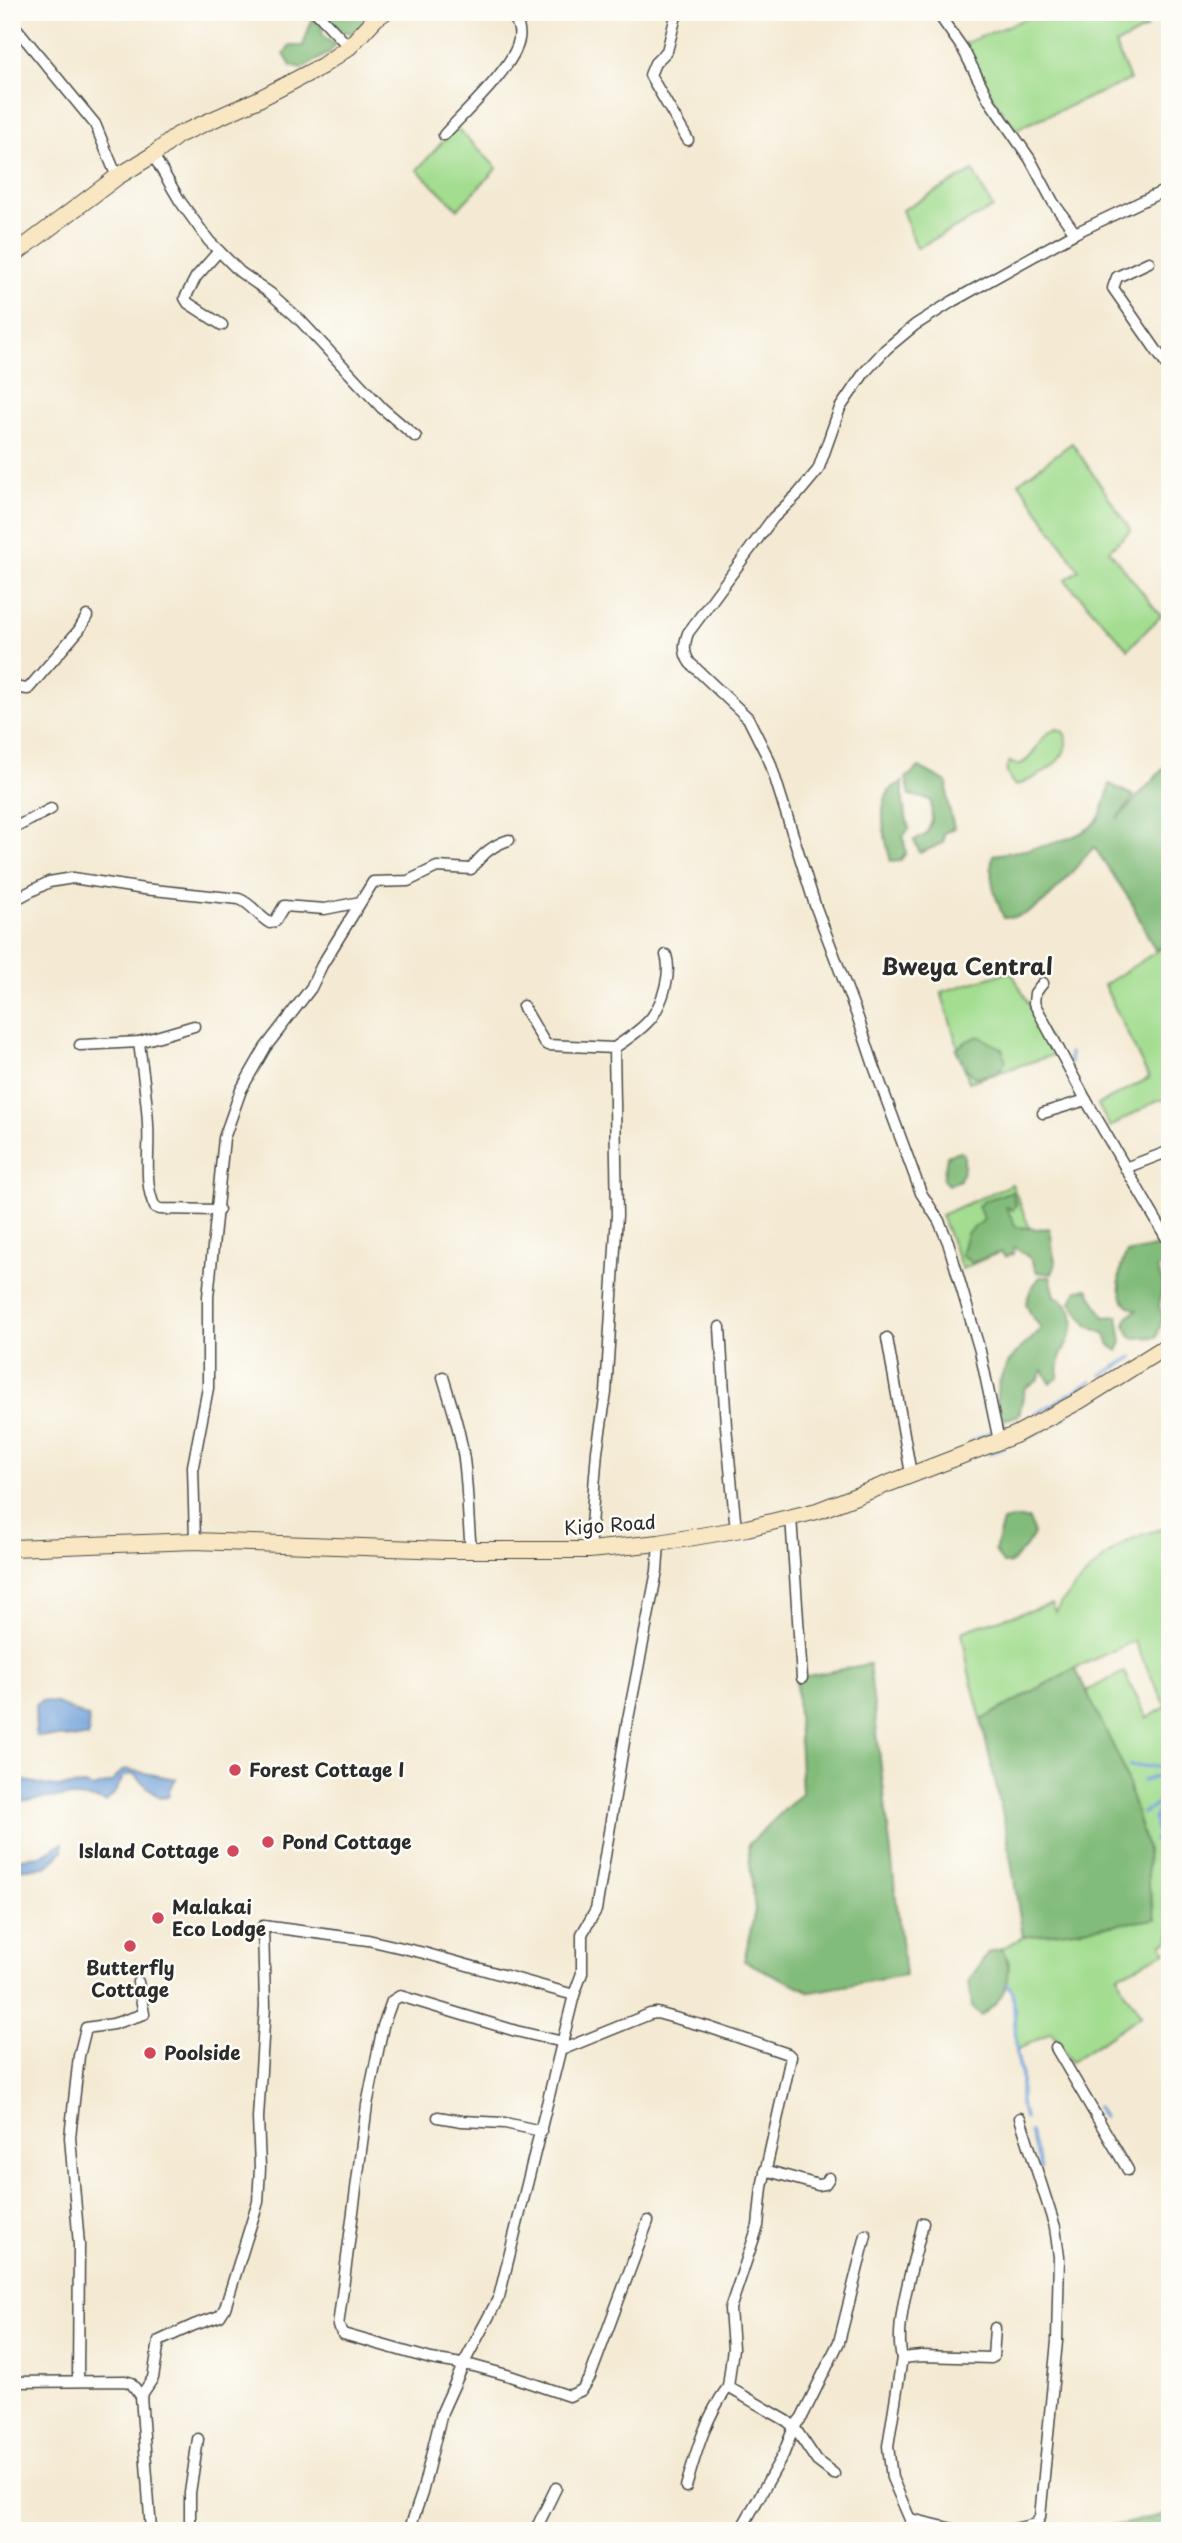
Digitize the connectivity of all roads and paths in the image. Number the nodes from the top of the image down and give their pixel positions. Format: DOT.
graph roads {
  1 [pos="316,12"];
  2 [pos="385,12"];
  3 [pos="512,12"];
  4 [pos="677,12"];
  5 [pos="937,12"];
  6 [pos="12,23"];
  7 [pos="349,47"];
  8 [pos="444,135"];
  9 [pos="688,140"];
  10 [pos="153,155"];
  11 [pos="117,177"];
  12 [pos="1170,188"];
  13 [pos="1075,233"];
  14 [pos="219,251"];
  15 [pos="12,256"];
  16 [pos="1149,262"];
  17 [pos="222,325"];
  18 [pos="1170,370"];
  19 [pos="416,437"];
  20 [pos="87,616"];
  21 [pos="12,684"];
  22 [pos="51,809"];
  23 [pos="12,830"];
  24 [pos="509,840"];
  25 [pos="12,901"];
  26 [pos="360,902"];
  27 [pos="666,955"];
  28 [pos="1043,983"];
  29 [pos="523,1006"];
  30 [pos="194,1026"];
  31 [pos="139,1042"];
  32 [pos="80,1045"];
  33 [pos="614,1048"];
  34 [pos="1086,1100"];
  35 [pos="1042,1113"];
  36 [pos="1170,1151"];
  37 [pos="1125,1168"];
  38 [pos="219,1210"];
  39 [pos="1170,1244"];
  40 [pos="720,1327"];
  41 [pos="887,1338"];
  42 [pos="1170,1344"];
  43 [pos="443,1377"];
  44 [pos="999,1441"];
  45 [pos="911,1474"];
  46 [pos="791,1517"];
  47 [pos="736,1530"];
  48 [pos="195,1541"];
  49 [pos="659,1543"];
  50 [pos="12,1548"];
  51 [pos="471,1550"];
  52 [pos="589,1550"];
  53 [pos="803,1678"];
  54 [pos="138,1982"];
  55 [pos="574,1995"];
  56 [pos="562,2046"];
  57 [pos="1056,2048"];
  58 [pos="438,2116"];
  59 [pos="1020,2118"];
  60 [pos="541,2131"];
  61 [pos="765,2170"];
  62 [pos="1128,2170"];
  63 [pos="830,2178"];
  64 [pos="648,2221"];
  65 [pos="923,2223"];
  66 [pos="866,2235"];
  67 [pos="995,2328"];
  68 [pos="902,2358"];
  69 [pos="463,2364"];
  70 [pos="78,2380"];
  71 [pos="12,2382"];
  72 [pos="728,2387"];
  73 [pos="141,2396"];
  74 [pos="794,2427"];
  75 [pos="198,2439"];
  76 [pos="834,2474"];
  77 [pos="686,2487"];
  78 [pos="556,2488"];
  79 [pos="911,2519"];
  80 [pos="151,2531"];
  81 [pos="190,2531"];
  82 [pos="409,2531"];
  83 [pos="535,2531"];
  84 [pos="740,2531"];
  85 [pos="915,2531"];
  86 [pos="961,2531"];
  87 [pos="1005,2531"];
  1 -- 7 [label="street"];
  2 -- 7 [label="street"];
  3 -- 8 [label="street"];
  4 -- 9 [label="street"];
  5 -- 13 [label="street"];
  6 -- 11 [label="street"];
  7 -- 10 [label="street"];
  10 -- 11 [label="street"];
  10 -- 14 [label="street"];
  11 -- 15 [label="street"];
  12 -- 13 [label="street"];
  13 -- 44 [label="street"];
  14 -- 17 [label="street"];
  14 -- 19 [label="street"];
  16 -- 18 [label="street"];
  20 -- 21 [label="street"];
  22 -- 23 [label="street"];
  24 -- 26 [label="street"];
  25 -- 26 [label="street"];
  26 -- 38 [label="street"];
  27 -- 33 [label="street"];
  28 -- 34 [label="street"];
  29 -- 33 [label="street"];
  30 -- 31 [label="street"];
  31 -- 32 [label="street"];
  31 -- 38 [label="street"];
  33 -- 52 [label="street"];
  34 -- 35 [label="street"];
  34 -- 37 [label="street"];
  36 -- 37 [label="street"];
  37 -- 39 [label="street"];
  38 -- 48 [label="street"];
  40 -- 47 [label="street"];
  41 -- 45 [label="street"];
  42 -- 44 [label="street, Kigo Road"];
  43 -- 51 [label="street"];
  44 -- 45 [label="street, Kigo Road"];
  45 -- 46 [label="street, Kigo Road"];
  46 -- 47 [label="street, Kigo Road"];
  46 -- 53 [label="street"];
  47 -- 49 [label="street, Kigo Road"];
  48 -- 50 [label="street, Kigo Road"];
  48 -- 51 [label="street, Kigo Road"];
  49 -- 52 [label="street, Kigo Road"];
  49 -- 55 [label="street"];
  51 -- 52 [label="street, Kigo Road"];
  54 -- 70 [label="street"];
  55 -- 56 [label="street"];
  55 -- 73 [label="street"];
  56 -- 60 [label="street"];
  56 -- 61 [label="street"];
  56 -- 69 [label="street"];
  57 -- 62 [label="street"];
  58 -- 60 [label="street"];
  59 -- 87 [label="street"];
  60 -- 69 [label="street"];
  61 -- 63 [label="street"];
  61 -- 72 [label="street"];
  64 -- 69 [label="street"];
  65 -- 68 [label="street"];
  66 -- 74 [label="street"];
  67 -- 68 [label="street"];
  68 -- 79 [label="street"];
  69 -- 82 [label="street"];
  70 -- 71 [label="street"];
  70 -- 73 [label="street"];
  72 -- 74 [label="street"];
  72 -- 77 [label="street"];
  73 -- 80 [label="street"];
  74 -- 76 [label="street"];
  74 -- 84 [label="street"];
  75 -- 81 [label="street"];
  78 -- 83 [label="street"];
  79 -- 85 [label="street"];
  79 -- 86 [label="street"];
}
